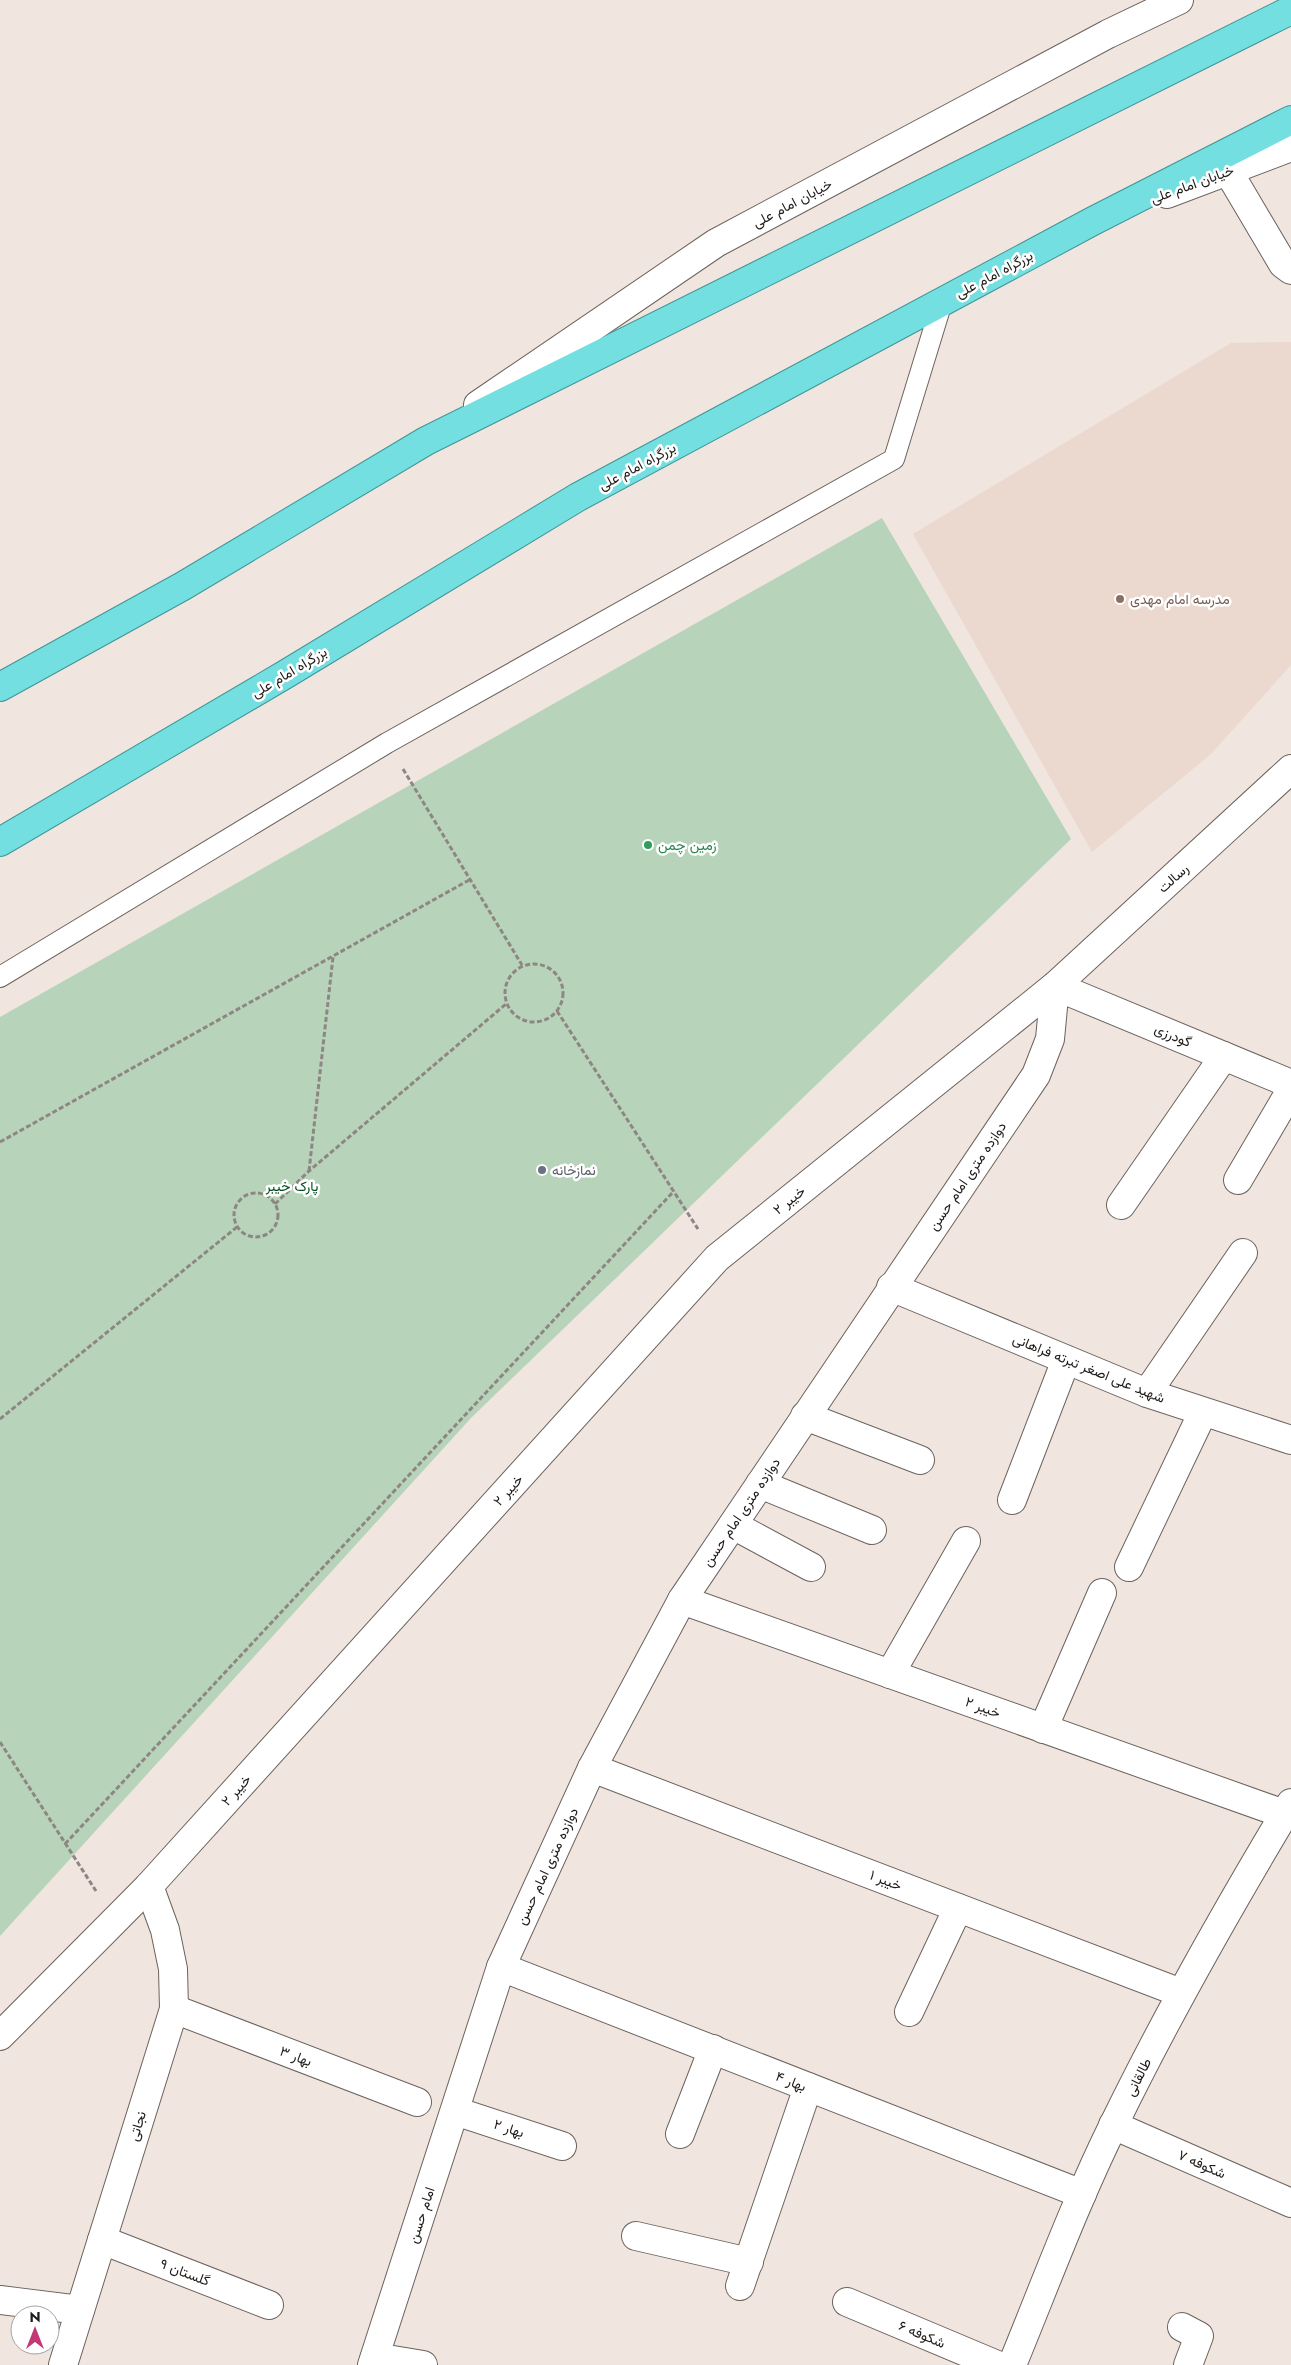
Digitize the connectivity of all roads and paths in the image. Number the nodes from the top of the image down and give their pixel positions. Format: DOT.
graph roads {
  1 [pos="1179,0"];
  2 [pos="1291,10"];
  3 [pos="1291,120"];
  4 [pos="1291,147"];
  5 [pos="1228,171"];
  6 [pos="1093,221"];
  7 [pos="1291,270"];
  8 [pos="942,302"];
  9 [pos="426,441"];
  10 [pos="0,687"];
  11 [pos="387,743"];
  12 [pos="1291,769"];
  13 [pos="0,842"];
  14 [pos="471,879"];
  15 [pos="334,956"];
  16 [pos="522,965"];
  17 [pos="0,977"];
  18 [pos="1055,986"];
  19 [pos="506,1004"];
  20 [pos="557,1011"];
  21 [pos="1224,1056"];
  22 [pos="1291,1084"];
  23 [pos="1291,1090"];
  24 [pos="0,1142"];
  25 [pos="309,1171"];
  26 [pos="1238,1180"];
  27 [pos="674,1191"];
  28 [pos="275,1204"];
  29 [pos="1121,1205"];
  30 [pos="238,1227"];
  31 [pos="1243,1253"];
  32 [pos="717,1258"];
  33 [pos="891,1287"];
  34 [pos="1066,1360"];
  35 [pos="1147,1393"];
  36 [pos="1203,1412"];
  37 [pos="805,1416"];
  38 [pos="0,1419"];
  39 [pos="1291,1440"];
  40 [pos="920,1460"];
  41 [pos="760,1484"];
  42 [pos="1012,1500"];
  43 [pos="733,1525"];
  44 [pos="872,1530"];
  45 [pos="966,1540"];
  46 [pos="811,1567"];
  47 [pos="1129,1567"];
  48 [pos="1102,1593"];
  49 [pos="682,1600"];
  50 [pos="890,1674"];
  51 [pos="1043,1729"];
  52 [pos="0,1742"];
  53 [pos="592,1768"];
  54 [pos="1288,1809"];
  55 [pos="65,1844"];
  56 [pos="149,1886"];
  57 [pos="958,1908"];
  58 [pos="115,1920"];
  59 [pos="501,1966"];
  60 [pos="1181,1993"];
  61 [pos="174,2009"];
  62 [pos="909,2012"];
  63 [pos="0,2036"];
  64 [pos="713,2049"];
  65 [pos="469,2065"];
  66 [pos="808,2087"];
  67 [pos="417,2102"];
  68 [pos="455,2111"];
  69 [pos="1113,2125"];
  70 [pos="680,2134"];
  71 [pos="562,2146"];
  72 [pos="1082,2194"];
  73 [pos="1291,2203"];
  74 [pos="636,2236"];
  75 [pos="102,2240"];
  76 [pos="0,2300"];
  77 [pos="847,2302"];
  78 [pos="269,2305"];
  79 [pos="80,2310"];
  80 [pos="1182,2327"];
  81 [pos="374,2361"];
  82 [pos="63,2365"];
  83 [pos="423,2365"];
  84 [pos="997,2365"];
  85 [pos="1012,2365"];
  86 [pos="1188,2365"];
  1 -- 9 [label="street, خیابان امام علی"];
  2 -- 9 [label="highway"];
  3 -- 6 [label="highway, بزرگراه امام علی"];
  4 -- 5 [label="street, خیابان امام علی"];
  5 -- 6 [label="street, خیابان امام علی"];
  5 -- 7 [label="street"];
  6 -- 8 [label="highway, بزرگراه امام علی"];
  8 -- 11 [label="lane"];
  8 -- 13 [label="highway, بزرگراه امام علی"];
  9 -- 10 [label="highway"];
  11 -- 14 [label="path"];
  11 -- 17 [label="lane"];
  12 -- 18 [label="street, رسالت"];
  14 -- 15 [label="path"];
  14 -- 16 [label="path"];
  15 -- 24 [label="path"];
  15 -- 25 [label="path"];
  16 -- 19 [label="path"];
  16 -- 20 [label="path"];
  18 -- 21 [label="street, گودرزی"];
  18 -- 32 [label="street, خیبر ۲"];
  18 -- 33 [label="street, دوازده متری امام حسن"];
  19 -- 20 [label="path"];
  19 -- 25 [label="path"];
  20 -- 27 [label="path"];
  21 -- 22 [label="street, گودرزی"];
  21 -- 29 [label="street"];
  23 -- 26 [label="street"];
  25 -- 28 [label="path"];
  27 -- 32 [label="path"];
  27 -- 55 [label="path"];
  28 -- 30 [label="path"];
  28 -- 30 [label="path"];
  30 -- 38 [label="path"];
  31 -- 35 [label="street"];
  32 -- 56 [label="street, خیبر ۲"];
  33 -- 34 [label="street, شهید علی اصغر تبرته فراهانی"];
  33 -- 37 [label="street, دوازده متری امام حسن"];
  34 -- 35 [label="street, شهید علی اصغر تبرته فراهانی"];
  34 -- 42 [label="street"];
  35 -- 36 [label="street, شهید علی اصغر تبرته فراهانی"];
  36 -- 39 [label="street, شهید علی اصغر تبرته فراهانی"];
  36 -- 47 [label="street"];
  37 -- 40 [label="street"];
  37 -- 41 [label="street, دوازده متری امام حسن"];
  41 -- 43 [label="street, دوازده متری امام حسن"];
  41 -- 44 [label="street"];
  43 -- 46 [label="street"];
  43 -- 49 [label="street, دوازده متری امام حسن"];
  45 -- 50 [label="street"];
  48 -- 51 [label="street"];
  49 -- 50 [label="street, خیبر ۲"];
  49 -- 53 [label="street, دوازده متری امام حسن"];
  50 -- 51 [label="street, خیبر ۲"];
  51 -- 54 [label="street, خیبر ۲"];
  52 -- 55 [label="path"];
  53 -- 57 [label="street, خیبر ۱"];
  53 -- 59 [label="street, دوازده متری امام حسن"];
  54 -- 60 [label="street, طالقانی"];
  55 -- 58 [label="path"];
  56 -- 58 [label="street, خیبر ۲"];
  56 -- 61 [label="street, نجاتی"];
  57 -- 60 [label="street, خیبر ۱"];
  57 -- 62 [label="street"];
  58 -- 63 [label="street, خیبر ۲"];
  59 -- 64 [label="street, بهار ۴"];
  59 -- 65 [label="street, دوازده متری امام حسن"];
  60 -- 69 [label="street, طالقانی"];
  61 -- 67 [label="street, بهار ۳"];
  61 -- 75 [label="street, نجاتی"];
  64 -- 66 [label="street, بهار ۴"];
  64 -- 70 [label="street"];
  65 -- 68 [label="street, امام حسن"];
  66 -- 72 [label="street, بهار ۴"];
  66 -- 74 [label="street"];
  68 -- 71 [label="street, بهار ۲"];
  68 -- 81 [label="street, امام حسن"];
  69 -- 72 [label="street, طالقانی"];
  69 -- 73 [label="street, شکوفه ۷"];
  72 -- 85 [label="street, طالقانی"];
  75 -- 78 [label="street, گلستان ۹"];
  75 -- 79 [label="street, نجاتی"];
  76 -- 79 [label="street"];
  77 -- 84 [label="street, شکوفه ۶"];
  79 -- 82 [label="street, نجاتی"];
  80 -- 86 [label="street"];
  81 -- 83 [label="street"];
}
